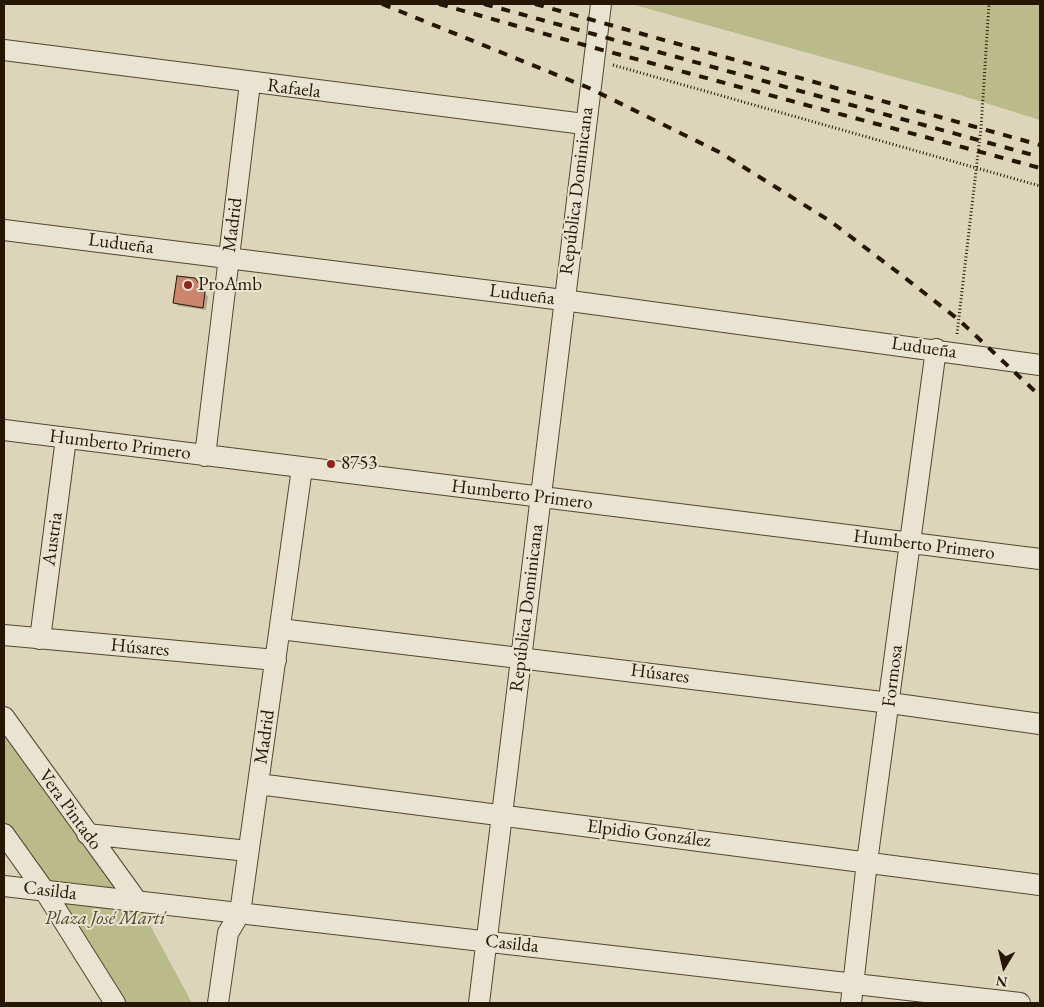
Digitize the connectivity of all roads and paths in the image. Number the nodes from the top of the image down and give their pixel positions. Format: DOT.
graph roads {
  1 [pos="601,4"];
  2 [pos="989,4"];
  3 [pos="4,50"];
  4 [pos="593,60"];
  5 [pos="250,83"];
  6 [pos="584,124"];
  7 [pos="976,169"];
  8 [pos="1040,186"];
  9 [pos="4,230"];
  10 [pos="229,257"];
  11 [pos="563,300"];
  12 [pos="946,351"];
  13 [pos="1040,365"];
  14 [pos="4,430"];
  15 [pos="66,438"];
  16 [pos="205,456"];
  17 [pos="302,468"];
  18 [pos="540,497"];
  19 [pos="909,543"];
  20 [pos="1040,559"];
  21 [pos="280,629"];
  22 [pos="4,635"];
  23 [pos="40,639"];
  24 [pos="520,657"];
  25 [pos="276,660"];
  26 [pos="890,703"];
  27 [pos="4,718"];
  28 [pos="1040,724"];
  29 [pos="258,784"];
  30 [pos="502,815"];
  31 [pos="4,834"];
  32 [pos="87,834"];
  33 [pos="248,851"];
  34 [pos="867,862"];
  35 [pos="1040,885"];
  36 [pos="4,886"];
  37 [pos="44,890"];
  38 [pos="136,901"];
  39 [pos="240,913"];
  40 [pos="486,942"];
  41 [pos="854,982"];
  42 [pos="109,999"];
  43 [pos="218,1003"];
  44 [pos="479,1003"];
  45 [pos="851,1003"];
  46 [pos="1015,1003"];
  1 -- 4 [label="street, República Dominicana"];
  2 -- 7 [label="path"];
  3 -- 5 [label="street, Rafaela"];
  4 -- 6 [label="street, República Dominicana"];
  4 -- 7 [label="path"];
  5 -- 6 [label="street, Rafaela"];
  5 -- 10 [label="street, Madrid"];
  6 -- 11 [label="street, República Dominicana"];
  7 -- 8 [label="path"];
  7 -- 12 [label="path"];
  9 -- 10 [label="street, Ludueña"];
  10 -- 11 [label="street, Ludueña"];
  10 -- 16 [label="street, Madrid"];
  11 -- 12 [label="street, Ludueña"];
  11 -- 18 [label="street, República Dominicana"];
  12 -- 13 [label="street, Ludueña"];
  12 -- 19 [label="street, Formosa"];
  14 -- 15 [label="street, Humberto Primero"];
  15 -- 16 [label="street, Humberto Primero"];
  15 -- 23 [label="street, Austria"];
  16 -- 17 [label="street, Humberto Primero"];
  17 -- 18 [label="street, Humberto Primero"];
  17 -- 21 [label="street, Madrid"];
  18 -- 19 [label="street, Humberto Primero"];
  18 -- 24 [label="street, República Dominicana"];
  19 -- 20 [label="street, Humberto Primero"];
  19 -- 26 [label="street, Formosa"];
  21 -- 24 [label="street, Húsares"];
  21 -- 25 [label="street, Madrid"];
  22 -- 23 [label="street, Húsares"];
  23 -- 25 [label="street, Húsares"];
  24 -- 26 [label="street, Húsares"];
  24 -- 30 [label="street, República Dominicana"];
  25 -- 29 [label="street, Madrid"];
  26 -- 28 [label="street, Húsares"];
  26 -- 34 [label="street, Formosa"];
  27 -- 32 [label="street, Vera Pintado"];
  29 -- 30 [label="street, Elpidio González"];
  29 -- 33 [label="street, Madrid"];
  30 -- 34 [label="street, Elpidio González"];
  30 -- 40 [label="street, República Dominicana"];
  31 -- 37 [label="street"];
  32 -- 33 [label="street"];
  32 -- 38 [label="street, Vera Pintado"];
  33 -- 39 [label="street, Madrid"];
  34 -- 35 [label="street, Elpidio González"];
  34 -- 41 [label="street, Formosa"];
  36 -- 37 [label="street, Casilda"];
  37 -- 38 [label="street, Casilda"];
  37 -- 42 [label="street"];
  38 -- 39 [label="street, Casilda"];
  39 -- 40 [label="street, Casilda"];
  39 -- 43 [label="street, Madrid"];
  40 -- 41 [label="street, Casilda"];
  40 -- 44 [label="street, República Dominicana"];
  41 -- 45 [label="street, Formosa"];
  41 -- 46 [label="street, Casilda"];
}
